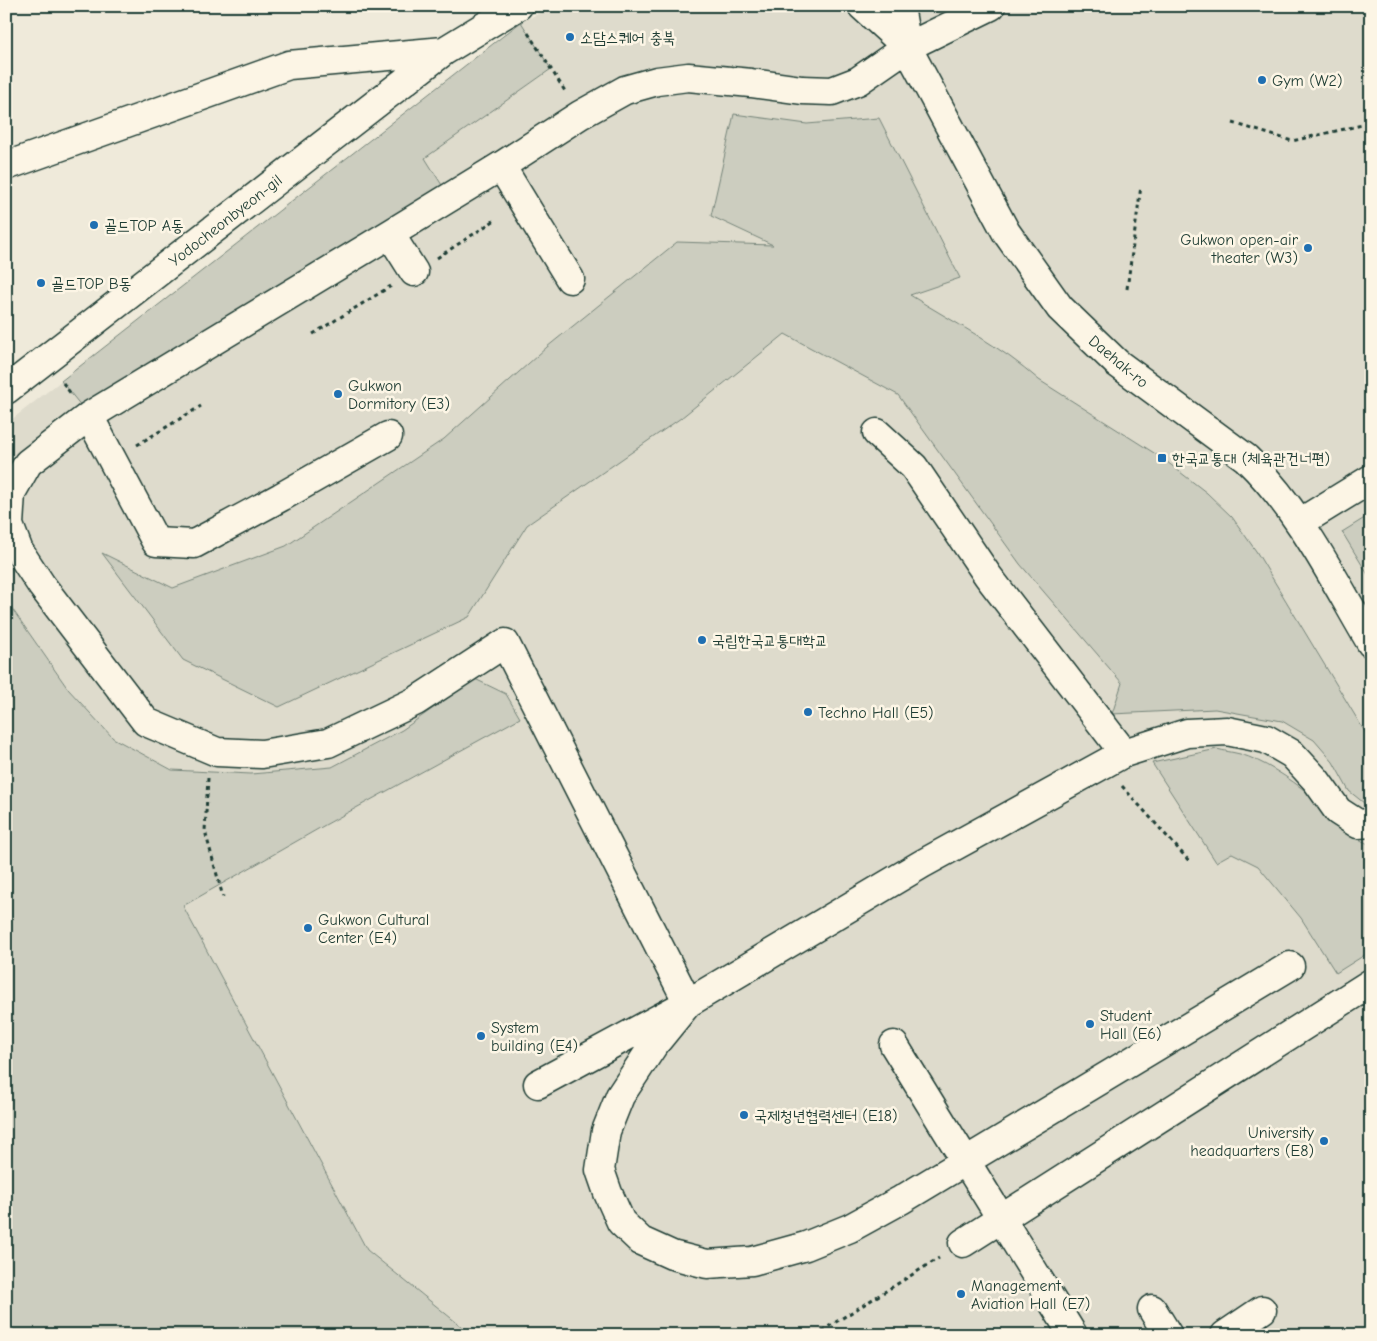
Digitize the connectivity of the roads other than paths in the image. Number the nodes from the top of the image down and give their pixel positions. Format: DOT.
graph roads {
  1 [pos="862,6"];
  2 [pos="900,6"];
  3 [pos="991,6"];
  4 [pos="522,18"];
  5 [pos="907,47"];
  6 [pos="444,51"];
  7 [pos="6,166"];
  8 [pos="500,166"];
  9 [pos="390,234"];
  10 [pos="414,272"];
  11 [pos="570,279"];
  12 [pos="6,390"];
  13 [pos="88,416"];
  14 [pos="878,433"];
  15 [pos="388,436"];
  16 [pos="1371,479"];
  17 [pos="1301,522"];
  18 [pos="1361,603"];
  19 [pos="1371,643"];
  20 [pos="1124,752"];
  21 [pos="1371,823"];
  22 [pos="1290,966"];
  23 [pos="1371,983"];
  24 [pos="688,1003"];
  25 [pos="894,1045"];
  26 [pos="538,1084"];
  27 [pos="965,1162"];
  28 [pos="1001,1218"];
  29 [pos="963,1243"];
  30 [pos="1152,1309"];
  31 [pos="1262,1310"];
  32 [pos="1073,1335"];
  33 [pos="1168,1335"];
  34 [pos="1225,1335"];
  1 -- 5 [label="street, Daehak-ro"];
  2 -- 5 [label="street, Daehak-ro"];
  3 -- 5 [label="street"];
  4 -- 6 [label="street, Yodocheonbyeon-gil"];
  5 -- 8 [label="street"];
  5 -- 17 [label="street, Daehak-ro"];
  6 -- 7 [label="street, Yodocheonbyeon-gil"];
  6 -- 12 [label="street, Yodocheonbyeon-gil"];
  8 -- 9 [label="street"];
  8 -- 11 [label="street"];
  9 -- 10 [label="street"];
  9 -- 13 [label="street"];
  13 -- 15 [label="street"];
  13 -- 24 [label="street"];
  14 -- 20 [label="street"];
  16 -- 17 [label="street"];
  17 -- 18 [label="street, Daehak-ro"];
  18 -- 19 [label="street, Daehak-ro"];
  20 -- 21 [label="street"];
  20 -- 24 [label="street"];
  22 -- 27 [label="street"];
  23 -- 28 [label="street"];
  24 -- 26 [label="street"];
  24 -- 27 [label="street"];
  25 -- 27 [label="street"];
  27 -- 28 [label="street"];
  28 -- 29 [label="street"];
  28 -- 32 [label="street"];
  30 -- 33 [label="street"];
  31 -- 34 [label="street"];
}
